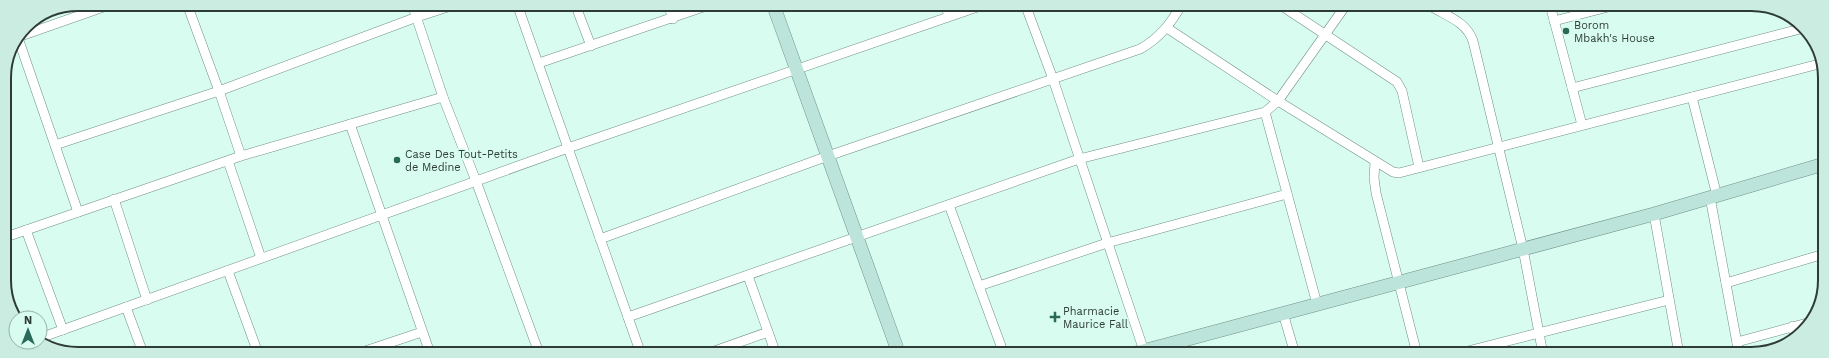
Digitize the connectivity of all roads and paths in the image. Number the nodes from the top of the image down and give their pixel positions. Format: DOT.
graph roads {
  1 [pos="93,11"];
  2 [pos="190,11"];
  3 [pos="415,11"];
  4 [pos="435,11"];
  5 [pos="520,11"];
  6 [pos="578,11"];
  7 [pos="670,11"];
  8 [pos="694,11"];
  9 [pos="776,11"];
  10 [pos="948,11"];
  11 [pos="965,11"];
  12 [pos="1028,11"];
  13 [pos="1178,11"];
  14 [pos="1289,11"];
  15 [pos="1341,11"];
  16 [pos="1440,11"];
  17 [pos="1552,11"];
  18 [pos="1584,11"];
  19 [pos="950,16"];
  20 [pos="417,17"];
  21 [pos="673,19"];
  22 [pos="1554,21"];
  23 [pos="1167,28"];
  24 [pos="1797,30"];
  25 [pos="28,34"];
  26 [pos="1325,36"];
  27 [pos="20,44"];
  28 [pos="591,46"];
  29 [pos="539,63"];
  30 [pos="1817,65"];
  31 [pos="797,69"];
  32 [pos="1053,79"];
  33 [pos="1572,88"];
  34 [pos="219,92"];
  35 [pos="443,97"];
  36 [pos="1692,97"];
  37 [pos="1278,101"];
  38 [pos="1265,112"];
  39 [pos="350,124"];
  40 [pos="1582,125"];
  41 [pos="55,145"];
  42 [pos="1499,146"];
  43 [pos="568,148"];
  44 [pos="241,156"];
  45 [pos="828,156"];
  46 [pos="1079,159"];
  47 [pos="228,161"];
  48 [pos="1375,162"];
  49 [pos="1818,166"];
  50 [pos="1419,167"];
  51 [pos="476,181"];
  52 [pos="1287,194"];
  53 [pos="1713,197"];
  54 [pos="114,199"];
  55 [pos="949,205"];
  56 [pos="78,212"];
  57 [pos="1654,214"];
  58 [pos="381,216"];
  59 [pos="26,230"];
  60 [pos="11,235"];
  61 [pos="858,238"];
  62 [pos="600,239"];
  63 [pos="1107,243"];
  64 [pos="1523,249"];
  65 [pos="1818,256"];
  66 [pos="261,258"];
  67 [pos="228,270"];
  68 [pos="748,276"];
  69 [pos="1399,283"];
  70 [pos="1726,283"];
  71 [pos="979,286"];
  72 [pos="148,300"];
  73 [pos="1669,300"];
  74 [pos="1317,304"];
  75 [pos="126,307"];
  76 [pos="1283,313"];
  77 [pos="628,317"];
  78 [pos="1800,324"];
  79 [pos="1793,326"];
  80 [pos="63,330"];
  81 [pos="1794,331"];
  82 [pos="422,332"];
  83 [pos="768,332"];
  84 [pos="1539,333"];
  85 [pos="48,335"];
  86 [pos="1737,342"];
  87 [pos="141,347"];
  88 [pos="256,347"];
  89 [pos="379,347"];
  90 [pos="428,347"];
  91 [pos="536,347"];
  92 [pos="639,347"];
  93 [pos="726,347"];
  94 [pos="773,347"];
  95 [pos="897,347"];
  96 [pos="1001,347"];
  97 [pos="1144,347"];
  98 [pos="1164,347"];
  99 [pos="1293,347"];
  100 [pos="1415,347"];
  101 [pos="1489,347"];
  102 [pos="1542,347"];
  103 [pos="1678,347"];
  104 [pos="1738,347"];
  1 -- 25 [label="street"];
  2 -- 34 [label="street"];
  3 -- 20 [label="street"];
  4 -- 20 [label="street"];
  5 -- 29 [label="street"];
  6 -- 28 [label="street"];
  7 -- 21 [label="street"];
  8 -- 21 [label="street"];
  9 -- 31 [label="main road"];
  10 -- 19 [label="street"];
  11 -- 19 [label="street"];
  12 -- 32 [label="street"];
  13 -- 23 [label="street"];
  14 -- 26 [label="street"];
  15 -- 26 [label="street"];
  16 -- 42 [label="street"];
  17 -- 22 [label="street"];
  18 -- 22 [label="street"];
  19 -- 31 [label="street"];
  20 -- 34 [label="street"];
  20 -- 35 [label="street"];
  21 -- 28 [label="street"];
  22 -- 33 [label="street"];
  23 -- 32 [label="street"];
  23 -- 37 [label="street"];
  24 -- 33 [label="street"];
  26 -- 37 [label="street"];
  26 -- 50 [label="street"];
  27 -- 41 [label="street"];
  28 -- 29 [label="street"];
  29 -- 43 [label="street"];
  30 -- 36 [label="street"];
  31 -- 43 [label="street"];
  31 -- 45 [label="main road"];
  32 -- 45 [label="street"];
  32 -- 46 [label="street"];
  33 -- 40 [label="street"];
  34 -- 41 [label="street"];
  34 -- 44 [label="street"];
  35 -- 39 [label="street"];
  35 -- 51 [label="street"];
  36 -- 40 [label="street"];
  36 -- 53 [label="street"];
  37 -- 38 [label="street"];
  37 -- 48 [label="street"];
  38 -- 46 [label="street"];
  38 -- 52 [label="street"];
  39 -- 44 [label="street"];
  39 -- 58 [label="street"];
  40 -- 42 [label="street"];
  41 -- 56 [label="street"];
  42 -- 50 [label="street"];
  42 -- 64 [label="street"];
  43 -- 51 [label="street"];
  43 -- 62 [label="street"];
  44 -- 47 [label="street"];
  45 -- 61 [label="main road"];
  45 -- 62 [label="street"];
  46 -- 55 [label="street"];
  46 -- 63 [label="street"];
  47 -- 54 [label="street"];
  47 -- 66 [label="street"];
  48 -- 50 [label="street"];
  48 -- 69 [label="street"];
  49 -- 53 [label="main road"];
  51 -- 58 [label="street"];
  51 -- 91 [label="street"];
  52 -- 63 [label="street"];
  52 -- 74 [label="street"];
  53 -- 57 [label="main road"];
  53 -- 70 [label="street"];
  54 -- 56 [label="street"];
  54 -- 72 [label="street"];
  55 -- 61 [label="street"];
  55 -- 71 [label="street"];
  56 -- 59 [label="street"];
  57 -- 64 [label="main road"];
  57 -- 73 [label="street"];
  58 -- 66 [label="street"];
  58 -- 82 [label="street"];
  59 -- 60 [label="street"];
  59 -- 80 [label="street"];
  61 -- 68 [label="street"];
  61 -- 95 [label="main road"];
  62 -- 77 [label="street"];
  63 -- 71 [label="street"];
  63 -- 97 [label="street"];
  64 -- 69 [label="main road"];
  64 -- 84 [label="street"];
  65 -- 70 [label="street"];
  66 -- 67 [label="street"];
  67 -- 72 [label="street"];
  67 -- 88 [label="street"];
  68 -- 77 [label="street"];
  68 -- 83 [label="street"];
  69 -- 74 [label="main road"];
  69 -- 100 [label="street"];
  70 -- 86 [label="street"];
  71 -- 96 [label="street"];
  72 -- 75 [label="street"];
  73 -- 84 [label="street"];
  73 -- 103 [label="street"];
  74 -- 76 [label="main road"];
  75 -- 80 [label="street"];
  75 -- 87 [label="street"];
  76 -- 98 [label="main road"];
  76 -- 99 [label="street"];
  77 -- 92 [label="street"];
  78 -- 79 [label="street"];
  79 -- 81 [label="street"];
  79 -- 86 [label="street"];
  80 -- 85 [label="street"];
  82 -- 89 [label="street"];
  82 -- 90 [label="street"];
  83 -- 93 [label="street"];
  83 -- 94 [label="street"];
  84 -- 101 [label="street"];
  84 -- 102 [label="street"];
  86 -- 104 [label="street"];
}
